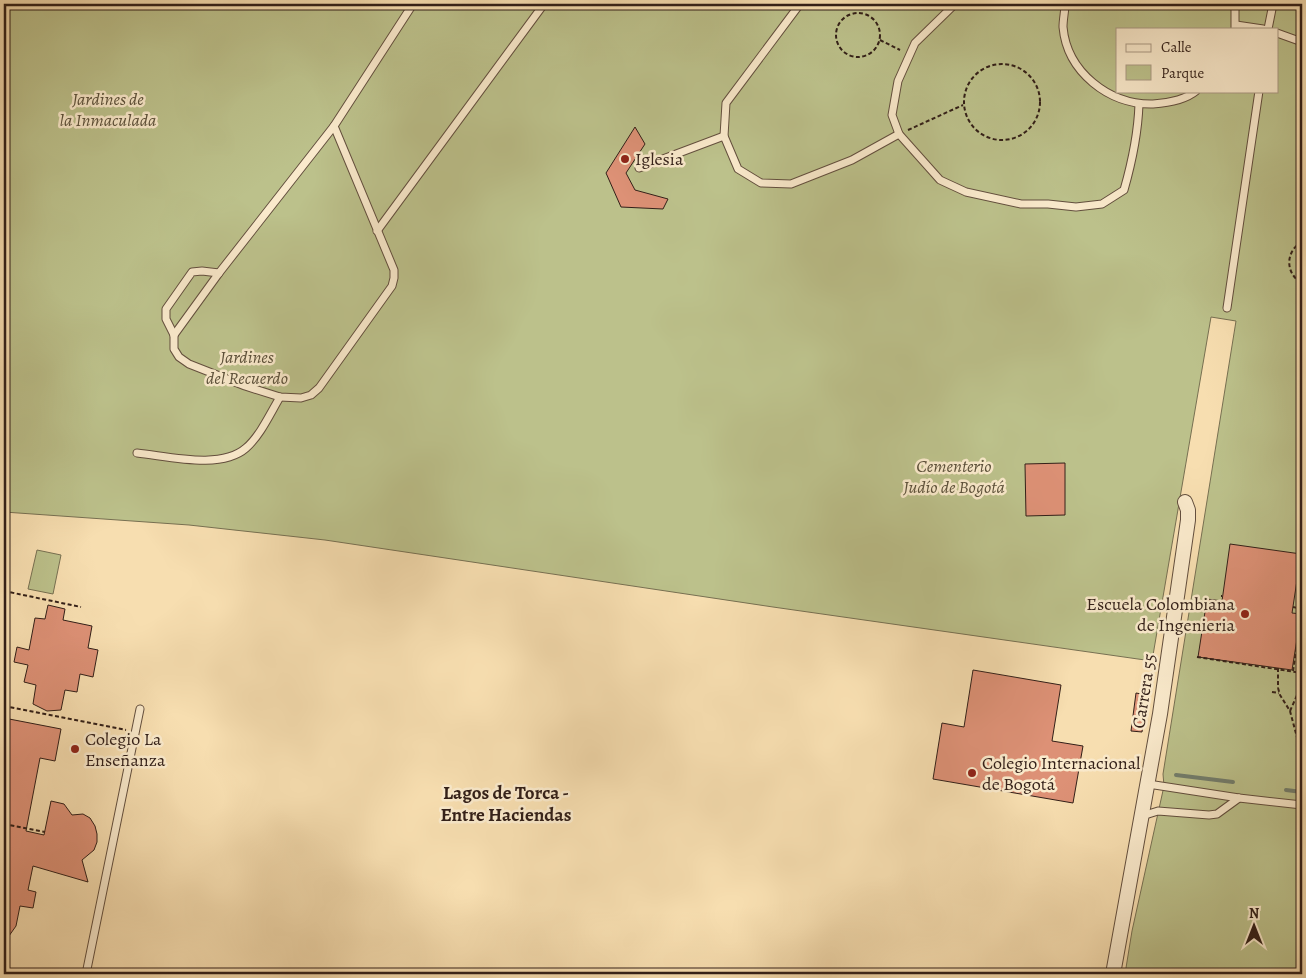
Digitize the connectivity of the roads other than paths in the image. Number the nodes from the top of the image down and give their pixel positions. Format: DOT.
graph roads {
  1 [pos="414,4"];
  2 [pos="544,4"];
  3 [pos="800,4"];
  4 [pos="955,4"];
  5 [pos="1065,4"];
  6 [pos="1234,4"];
  7 [pos="1273,4"];
  8 [pos="1236,27"];
  9 [pos="1250,28"];
  10 [pos="1268,28"];
  11 [pos="1278,33"];
  12 [pos="1302,42"];
  13 [pos="1194,92"];
  14 [pos="1259,92"];
  15 [pos="1139,104"];
  16 [pos="334,126"];
  17 [pos="899,134"];
  18 [pos="724,136"];
  19 [pos="639,168"];
  20 [pos="377,231"];
  21 [pos="219,273"];
  22 [pos="1227,308"];
  23 [pos="174,335"];
  24 [pos="280,397"];
  25 [pos="137,453"];
  26 [pos="1185,502"];
  27 [pos="140,709"];
  28 [pos="1148,784"];
  29 [pos="1239,798"];
  30 [pos="1302,805"];
  31 [pos="1142,816"];
  32 [pos="86,974"];
  33 [pos="1112,974"];
  1 -- 16 [label="lane"];
  2 -- 20 [label="lane"];
  3 -- 18 [label="lane"];
  4 -- 17 [label="lane"];
  5 -- 15 [label="lane"];
  6 -- 8 [label="lane"];
  7 -- 10 [label="lane"];
  8 -- 9 [label="lane"];
  11 -- 12 [label="lane"];
  13 -- 15 [label="lane"];
  14 -- 22 [label="lane"];
  15 -- 17 [label="lane"];
  16 -- 20 [label="lane"];
  16 -- 21 [label="lane"];
  17 -- 18 [label="lane"];
  18 -- 19 [label="lane"];
  20 -- 24 [label="lane"];
  21 -- 23 [label="lane"];
  21 -- 23 [label="lane"];
  23 -- 24 [label="lane"];
  24 -- 25 [label="lane"];
  26 -- 28 [label="street, Carrera 55"];
  27 -- 32 [label="lane"];
  28 -- 29 [label="lane"];
  28 -- 31 [label="street, Carrera 55"];
  29 -- 30 [label="lane"];
  29 -- 31 [label="lane"];
  31 -- 33 [label="street, Carrera 55"];
}
